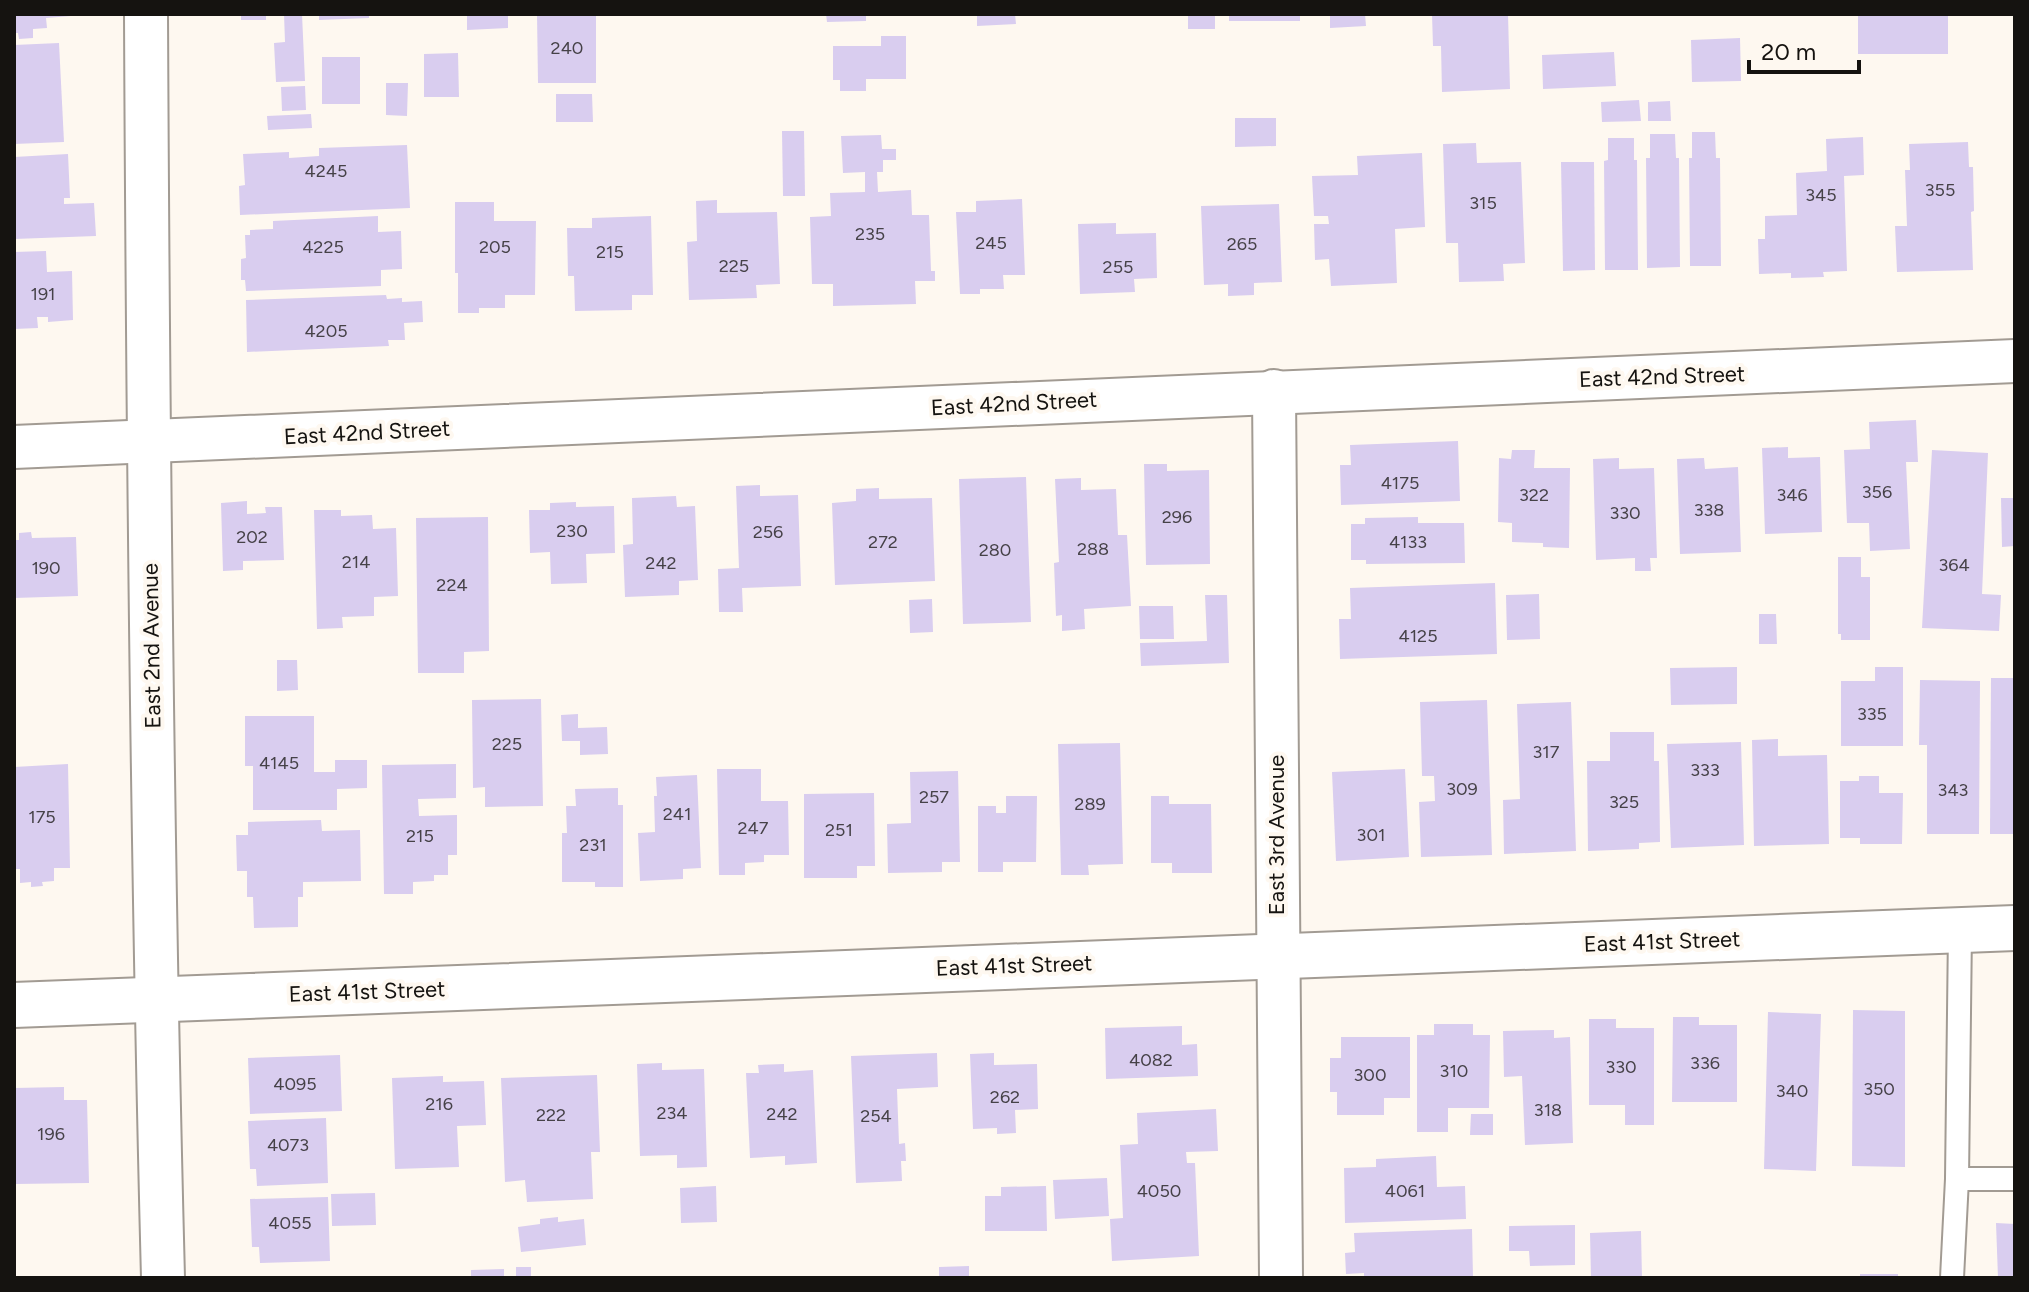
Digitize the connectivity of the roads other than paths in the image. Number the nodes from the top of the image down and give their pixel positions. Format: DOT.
graph roads {
  1 [pos="146,14"];
  2 [pos="2015,361"];
  3 [pos="1274,391"];
  4 [pos="148,442"];
  5 [pos="14,447"];
  6 [pos="2015,928"];
  7 [pos="1960,930"];
  8 [pos="1277,954"];
  9 [pos="156,1000"];
  10 [pos="14,1005"];
  11 [pos="1957,1179"];
  12 [pos="2015,1179"];
  13 [pos="163,1278"];
  14 [pos="1281,1278"];
  15 [pos="1952,1278"];
  1 -- 4 [label="street, East 2nd Avenue"];
  2 -- 3 [label="street, East 42nd Street"];
  3 -- 4 [label="street, East 42nd Street"];
  3 -- 8 [label="street, East 3rd Avenue"];
  4 -- 5 [label="street, East 42nd Street"];
  4 -- 9 [label="street, East 2nd Avenue"];
  6 -- 7 [label="street, East 41st Street"];
  7 -- 8 [label="street, East 41st Street"];
  7 -- 11 [label="lane"];
  8 -- 9 [label="street, East 41st Street"];
  8 -- 14 [label="street, East 3rd Avenue"];
  9 -- 10 [label="street, East 41st Street"];
  9 -- 13 [label="street, East 2nd Avenue"];
  11 -- 12 [label="lane"];
  11 -- 15 [label="lane"];
}
